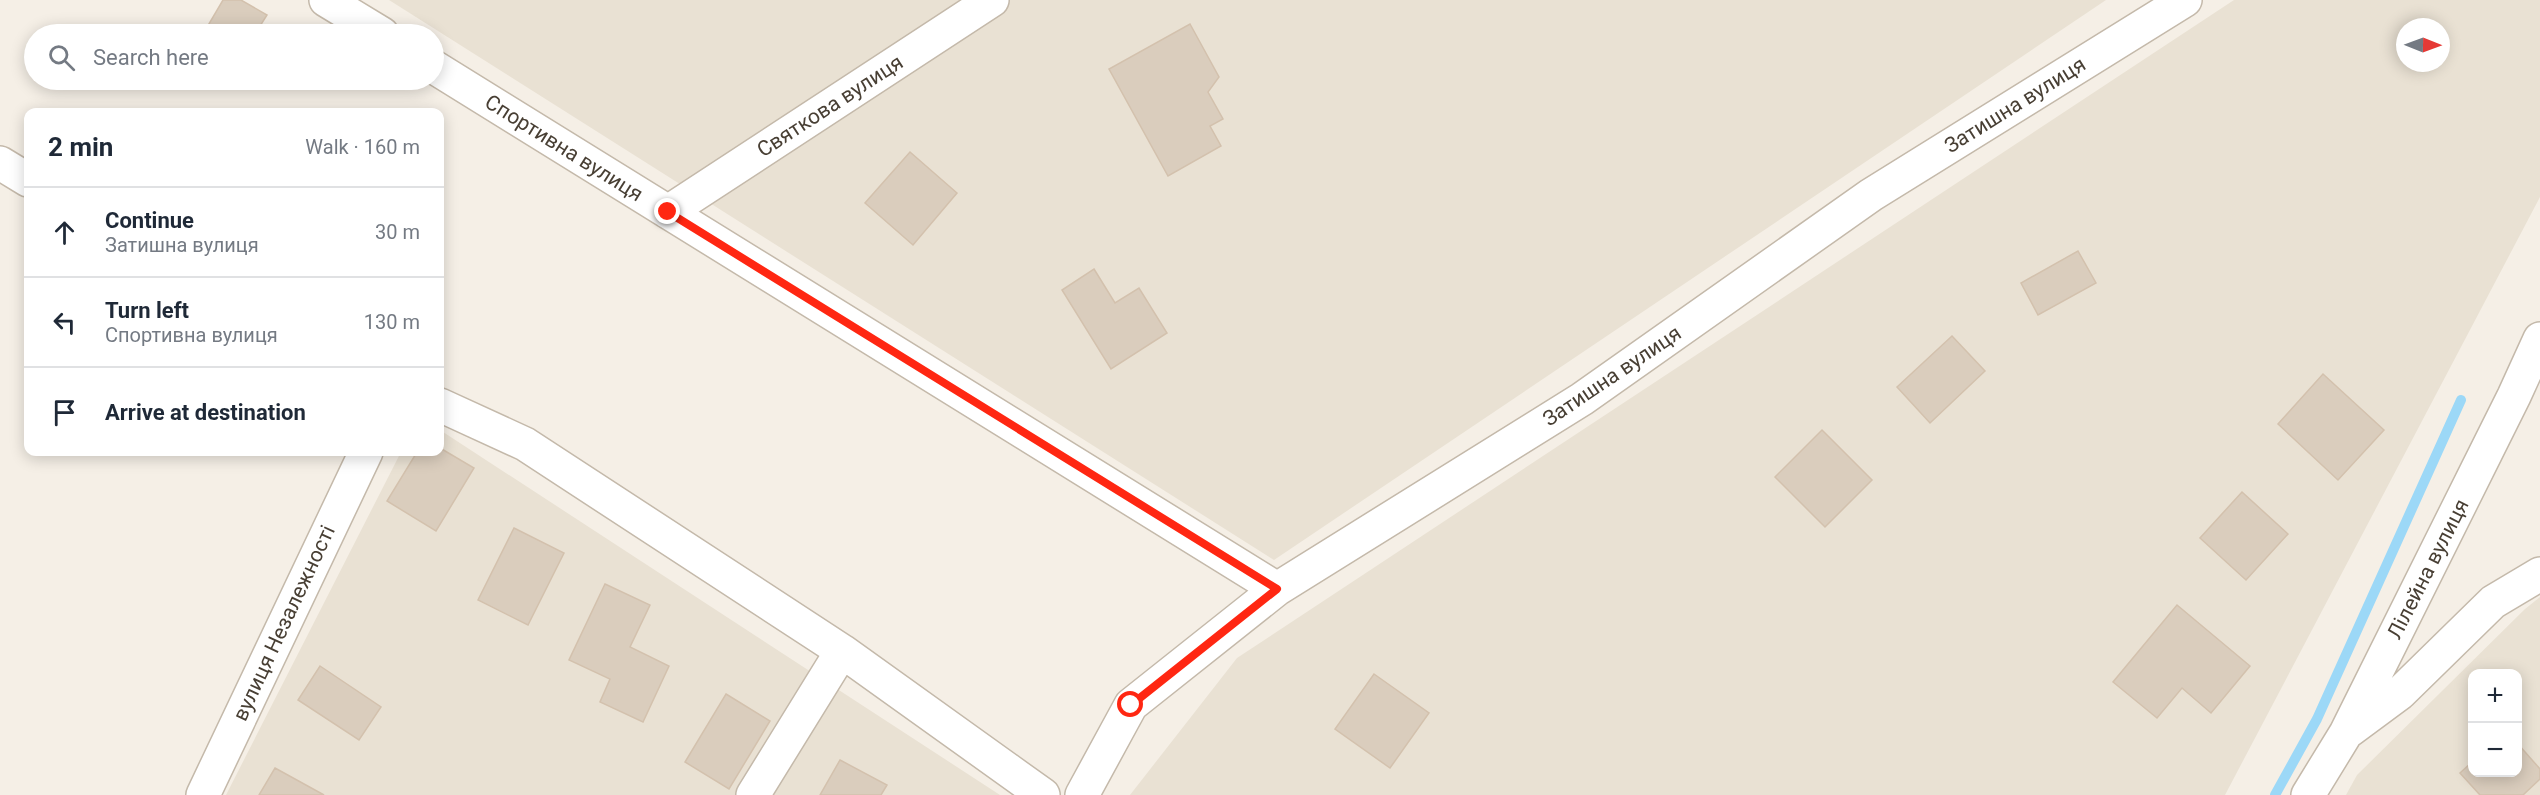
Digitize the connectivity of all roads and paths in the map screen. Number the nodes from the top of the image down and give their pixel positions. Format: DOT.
graph roads {
  1 [pos="326,0"];
  2 [pos="992,0"];
  3 [pos="2185,0"];
  4 [pos="366,24"];
  5 [pos="444,73"];
  6 [pos="0,163"];
  7 [pos="24,178"];
  8 [pos="668,212"];
  9 [pos="2540,339"];
  10 [pos="444,407"];
  11 [pos="364,456"];
  12 [pos="2540,574"];
  13 [pos="1277,589"];
  14 [pos="842,651"];
  15 [pos="2346,733"];
  16 [pos="202,795"];
  17 [pos="753,795"];
  18 [pos="1043,795"];
  19 [pos="1082,795"];
  20 [pos="2308,795"];
  1 -- 4 [label="street"];
  2 -- 8 [label="street, Святкова вулиця"];
  3 -- 13 [label="street, Затишна вулиця"];
  5 -- 8 [label="street, Спортивна вулиця"];
  6 -- 7 [label="street"];
  8 -- 13 [label="street, Спортивна вулиця"];
  9 -- 15 [label="street, Лілейна вулиця"];
  10 -- 14 [label="street"];
  11 -- 16 [label="street, вулиця Незалежності"];
  12 -- 15 [label="street"];
  13 -- 19 [label="street, Затишна вулиця"];
  14 -- 17 [label="street"];
  14 -- 18 [label="street"];
  15 -- 20 [label="street, Лілейна вулиця"];
}
